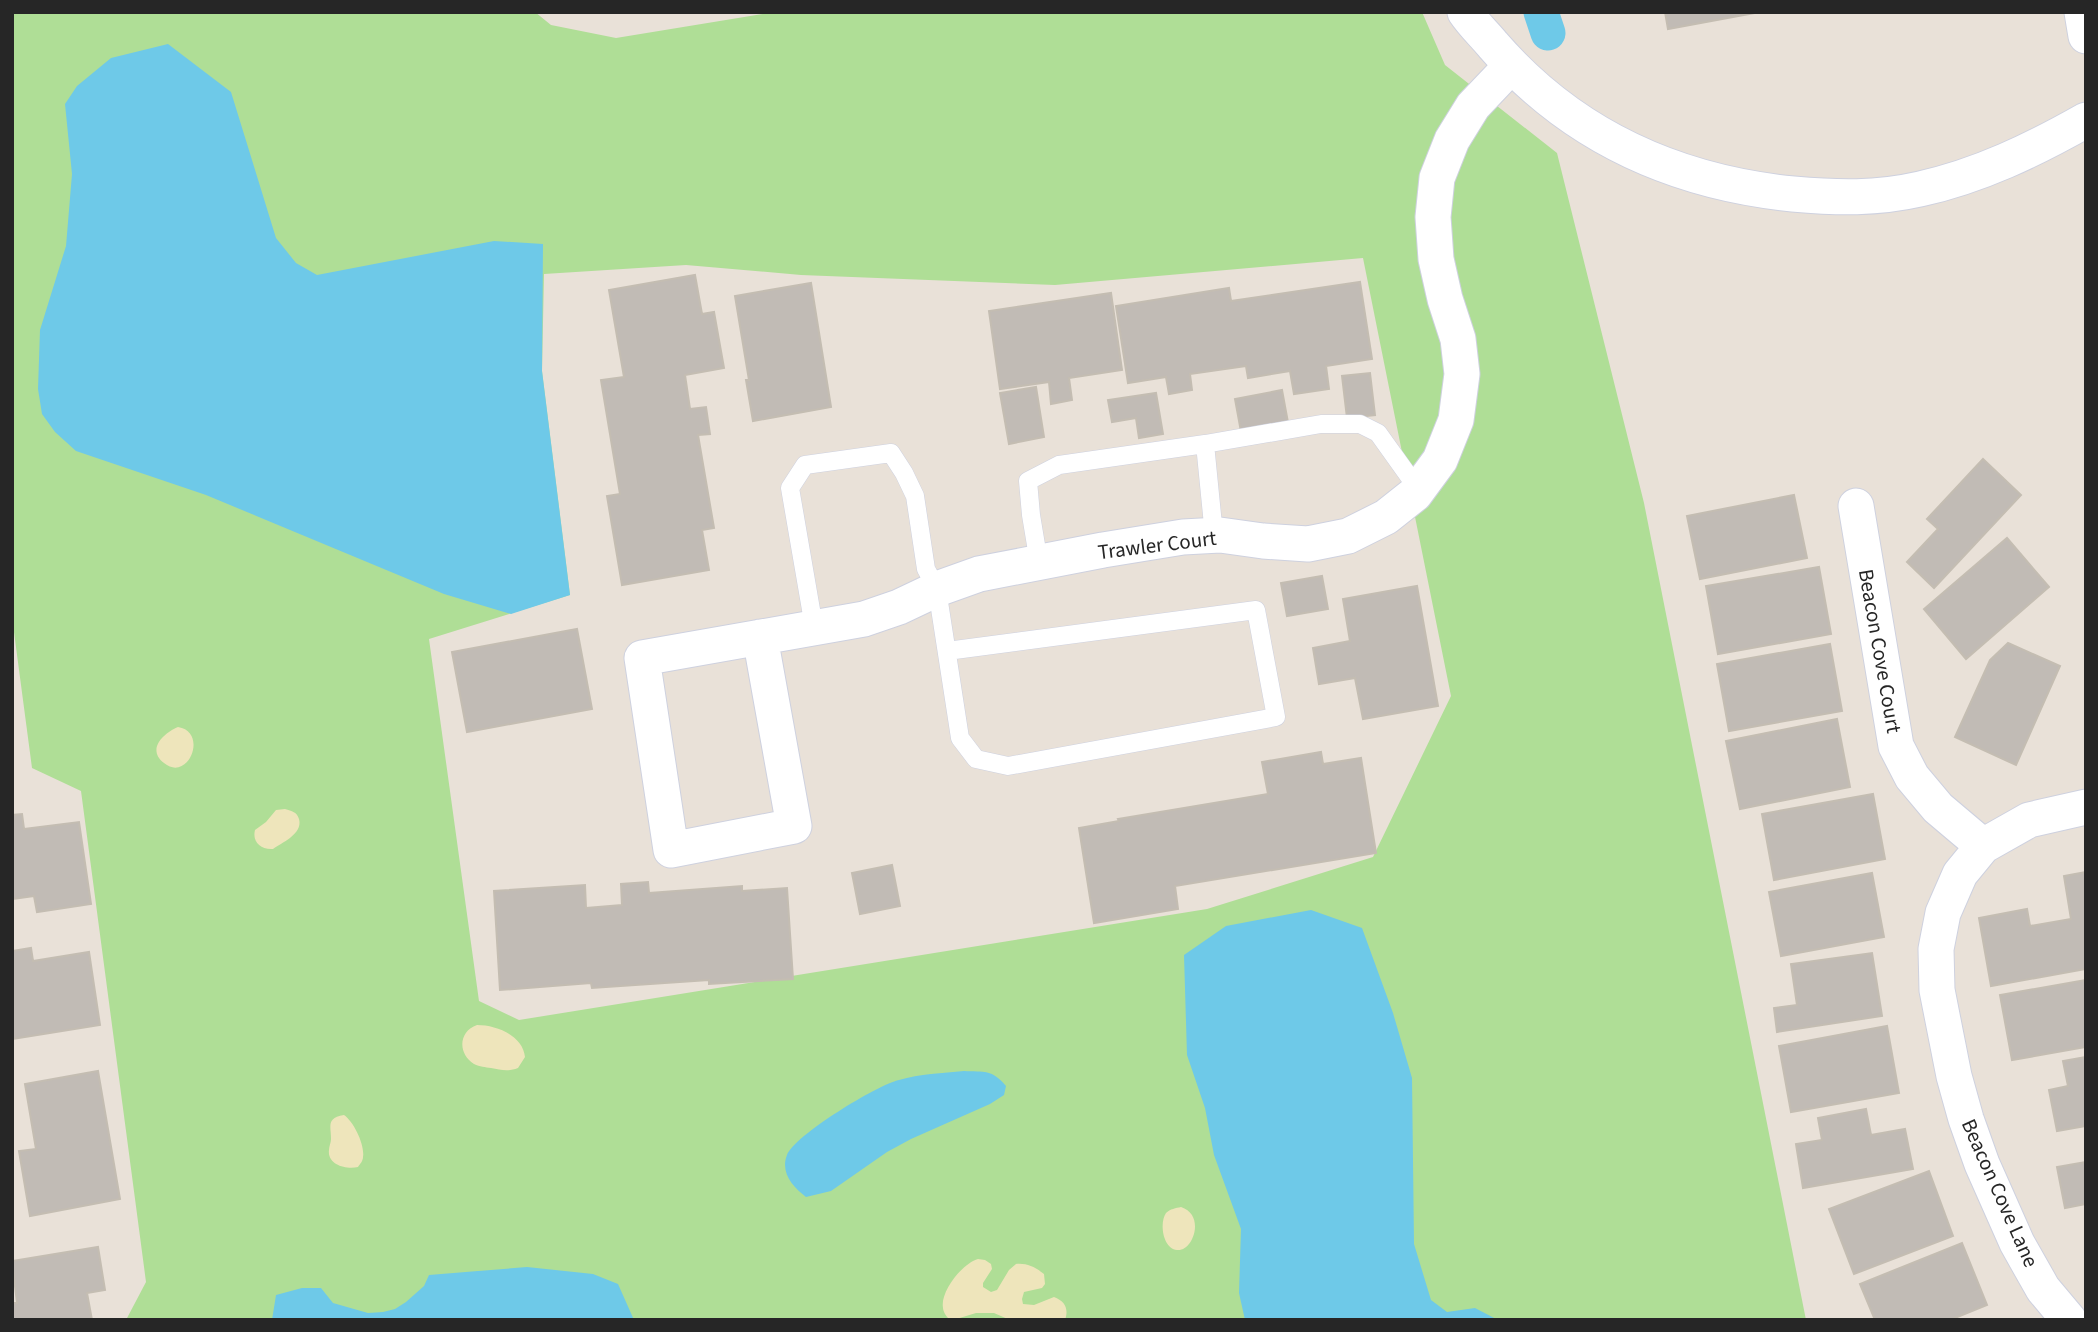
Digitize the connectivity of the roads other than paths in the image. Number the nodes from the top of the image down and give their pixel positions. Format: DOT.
graph roads {
  1 [pos="1465,12"];
  2 [pos="2082,12"];
  3 [pos="2086,36"];
  4 [pos="1511,66"];
  5 [pos="2086,120"];
  6 [pos="1205,444"];
  7 [pos="1418,489"];
  8 [pos="1856,506"];
  9 [pos="1214,535"];
  10 [pos="1039,563"];
  11 [pos="937,589"];
  12 [pos="814,627"];
  13 [pos="760,637"];
  14 [pos="947,651"];
  15 [pos="2086,807"];
  16 [pos="1983,846"];
  17 [pos="2069,1320"];
  1 -- 4 [label="street"];
  2 -- 3 [label="street"];
  4 -- 5 [label="street"];
  4 -- 7 [label="street, Trawler Court"];
  6 -- 7 [label="lane"];
  6 -- 9 [label="lane"];
  6 -- 10 [label="lane"];
  7 -- 9 [label="street, Trawler Court"];
  8 -- 16 [label="street, Beacon Cove Court"];
  9 -- 10 [label="street, Trawler Court"];
  10 -- 11 [label="street, Trawler Court"];
  11 -- 12 [label="street, Trawler Court"];
  11 -- 12 [label="lane"];
  11 -- 14 [label="lane"];
  12 -- 13 [label="street, Trawler Court"];
  13 -- 13 [label="street, Trawler Court"];
  14 -- 14 [label="lane"];
  15 -- 16 [label="street, Beacon Cove Lane"];
  16 -- 17 [label="street, Beacon Cove Lane"];
}
